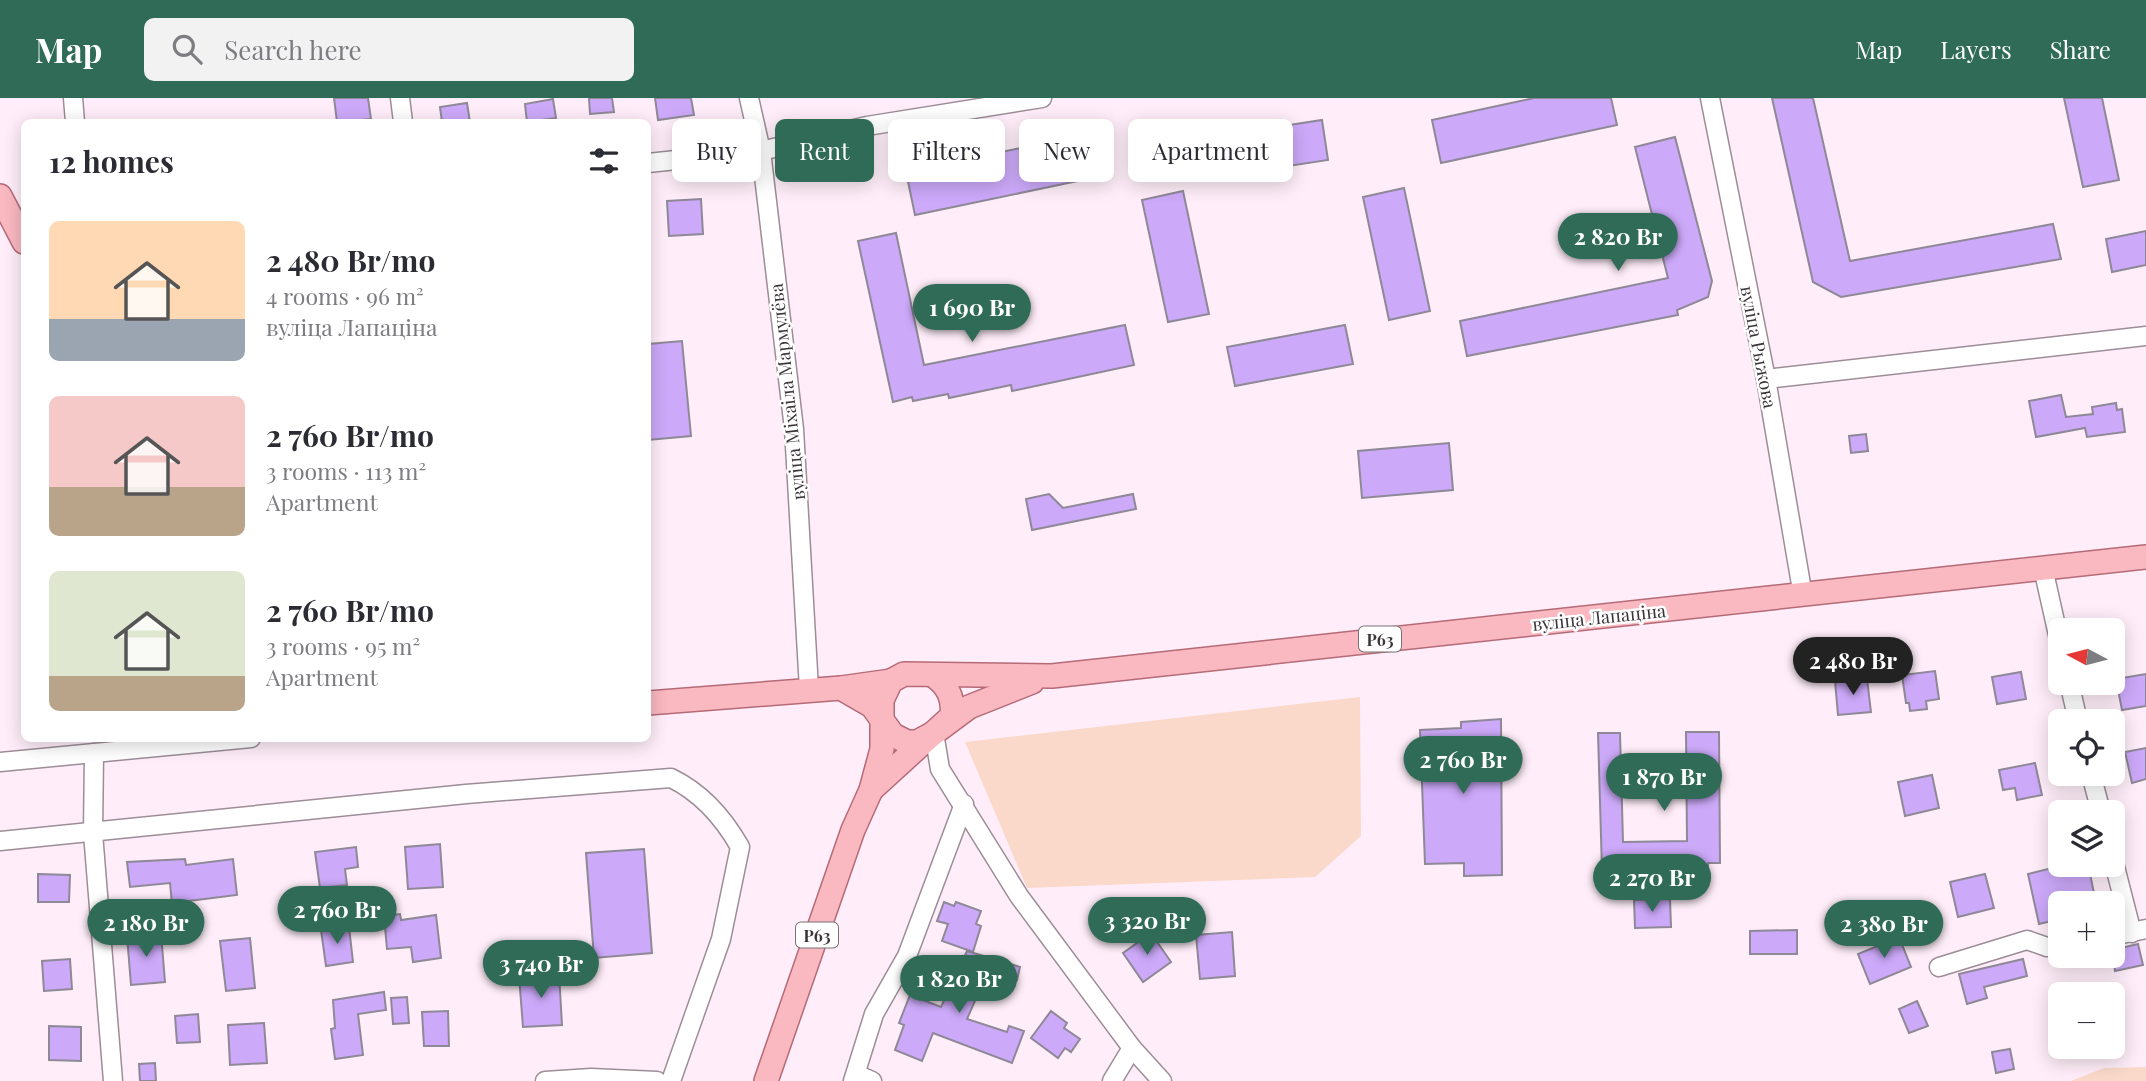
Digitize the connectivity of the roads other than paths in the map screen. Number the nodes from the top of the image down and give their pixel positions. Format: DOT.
graph roads {
  1 [pos="74,98"];
  2 [pos="400,98"];
  3 [pos="749,98"];
  4 [pos="1042,98"];
  5 [pos="1710,98"];
  6 [pos="1021,99"];
  7 [pos="75,119"];
  8 [pos="403,119"];
  9 [pos="754,119"];
  10 [pos="761,151"];
  11 [pos="672,160"];
  12 [pos="651,163"];
  13 [pos="0,195"];
  14 [pos="21,236"];
  15 [pos="2146,336"];
  16 [pos="1766,379"];
  17 [pos="2146,557"];
  18 [pos="2043,568"];
  19 [pos="1803,596"];
  20 [pos="2054,618"];
  21 [pos="934,676"];
  22 [pos="1052,676"];
  23 [pos="891,681"];
  24 [pos="841,688"];
  25 [pos="809,689"];
  26 [pos="651,703"];
  27 [pos="883,719"];
  28 [pos="934,733"];
  29 [pos="209,742"];
  30 [pos="94,753"];
  31 [pos="0,762"];
  32 [pos="871,790"];
  33 [pos="964,804"];
  34 [pos="93,833"];
  35 [pos="0,841"];
  36 [pos="2120,877"];
  37 [pos="2139,931"];
  38 [pos="2048,947"];
  39 [pos="1939,967"];
  40 [pos="1132,1048"];
  41 [pos="861,1079"];
  42 [pos="113,1081"];
  43 [pos="545,1081"];
  44 [pos="657,1081"];
  45 [pos="671,1081"];
  46 [pos="766,1081"];
  47 [pos="1112,1081"];
  48 [pos="1162,1081"];
  1 -- 7 [label="street"];
  2 -- 8 [label="street"];
  3 -- 9 [label="street, вуліца Міхаіла Мармулёва"];
  4 -- 6 [label="street"];
  5 -- 16 [label="street, вуліца Рыжова"];
  6 -- 10 [label="street"];
  10 -- 25 [label="street, вуліца Міхаіла Мармулёва"];
  11 -- 12 [label="street"];
  13 -- 14 [label="main road"];
  15 -- 16 [label="street"];
  16 -- 19 [label="street, вуліца Рыжова"];
  17 -- 18 [label="main road, вуліца Лапаціна / Р63"];
  18 -- 19 [label="main road, вуліца Лапаціна / Р63"];
  18 -- 20 [label="street"];
  19 -- 22 [label="main road, вуліца Лапаціна / Р63"];
  21 -- 22 [label="main road, вуліца Лапаціна / Р63"];
  21 -- 23 [label="main road, вуліца Лапаціна / Р63"];
  21 -- 28 [label="main road, вуліца Лапаціна / Р63"];
  22 -- 28 [label="main road, вуліца Лапаціна / Р63"];
  23 -- 24 [label="main road"];
  23 -- 27 [label="main road, вуліца Лапаціна / Р63"];
  24 -- 25 [label="main road"];
  24 -- 27 [label="main road"];
  25 -- 26 [label="main road"];
  27 -- 28 [label="main road, вуліца Лапаціна / Р63"];
  27 -- 32 [label="main road, вуліца Лапаціна / Р63"];
  28 -- 32 [label="main road, вуліца Лапаціна / Р63"];
  28 -- 33 [label="street"];
  29 -- 30 [label="street"];
  30 -- 31 [label="street"];
  30 -- 34 [label="street"];
  32 -- 46 [label="main road, вуліца Лапаціна / Р63"];
  33 -- 40 [label="street"];
  33 -- 41 [label="street"];
  34 -- 35 [label="street"];
  34 -- 42 [label="street"];
  34 -- 45 [label="street"];
  36 -- 37 [label="street"];
  38 -- 39 [label="street"];
  40 -- 47 [label="street"];
  40 -- 48 [label="street"];
  43 -- 44 [label="street"];
}
